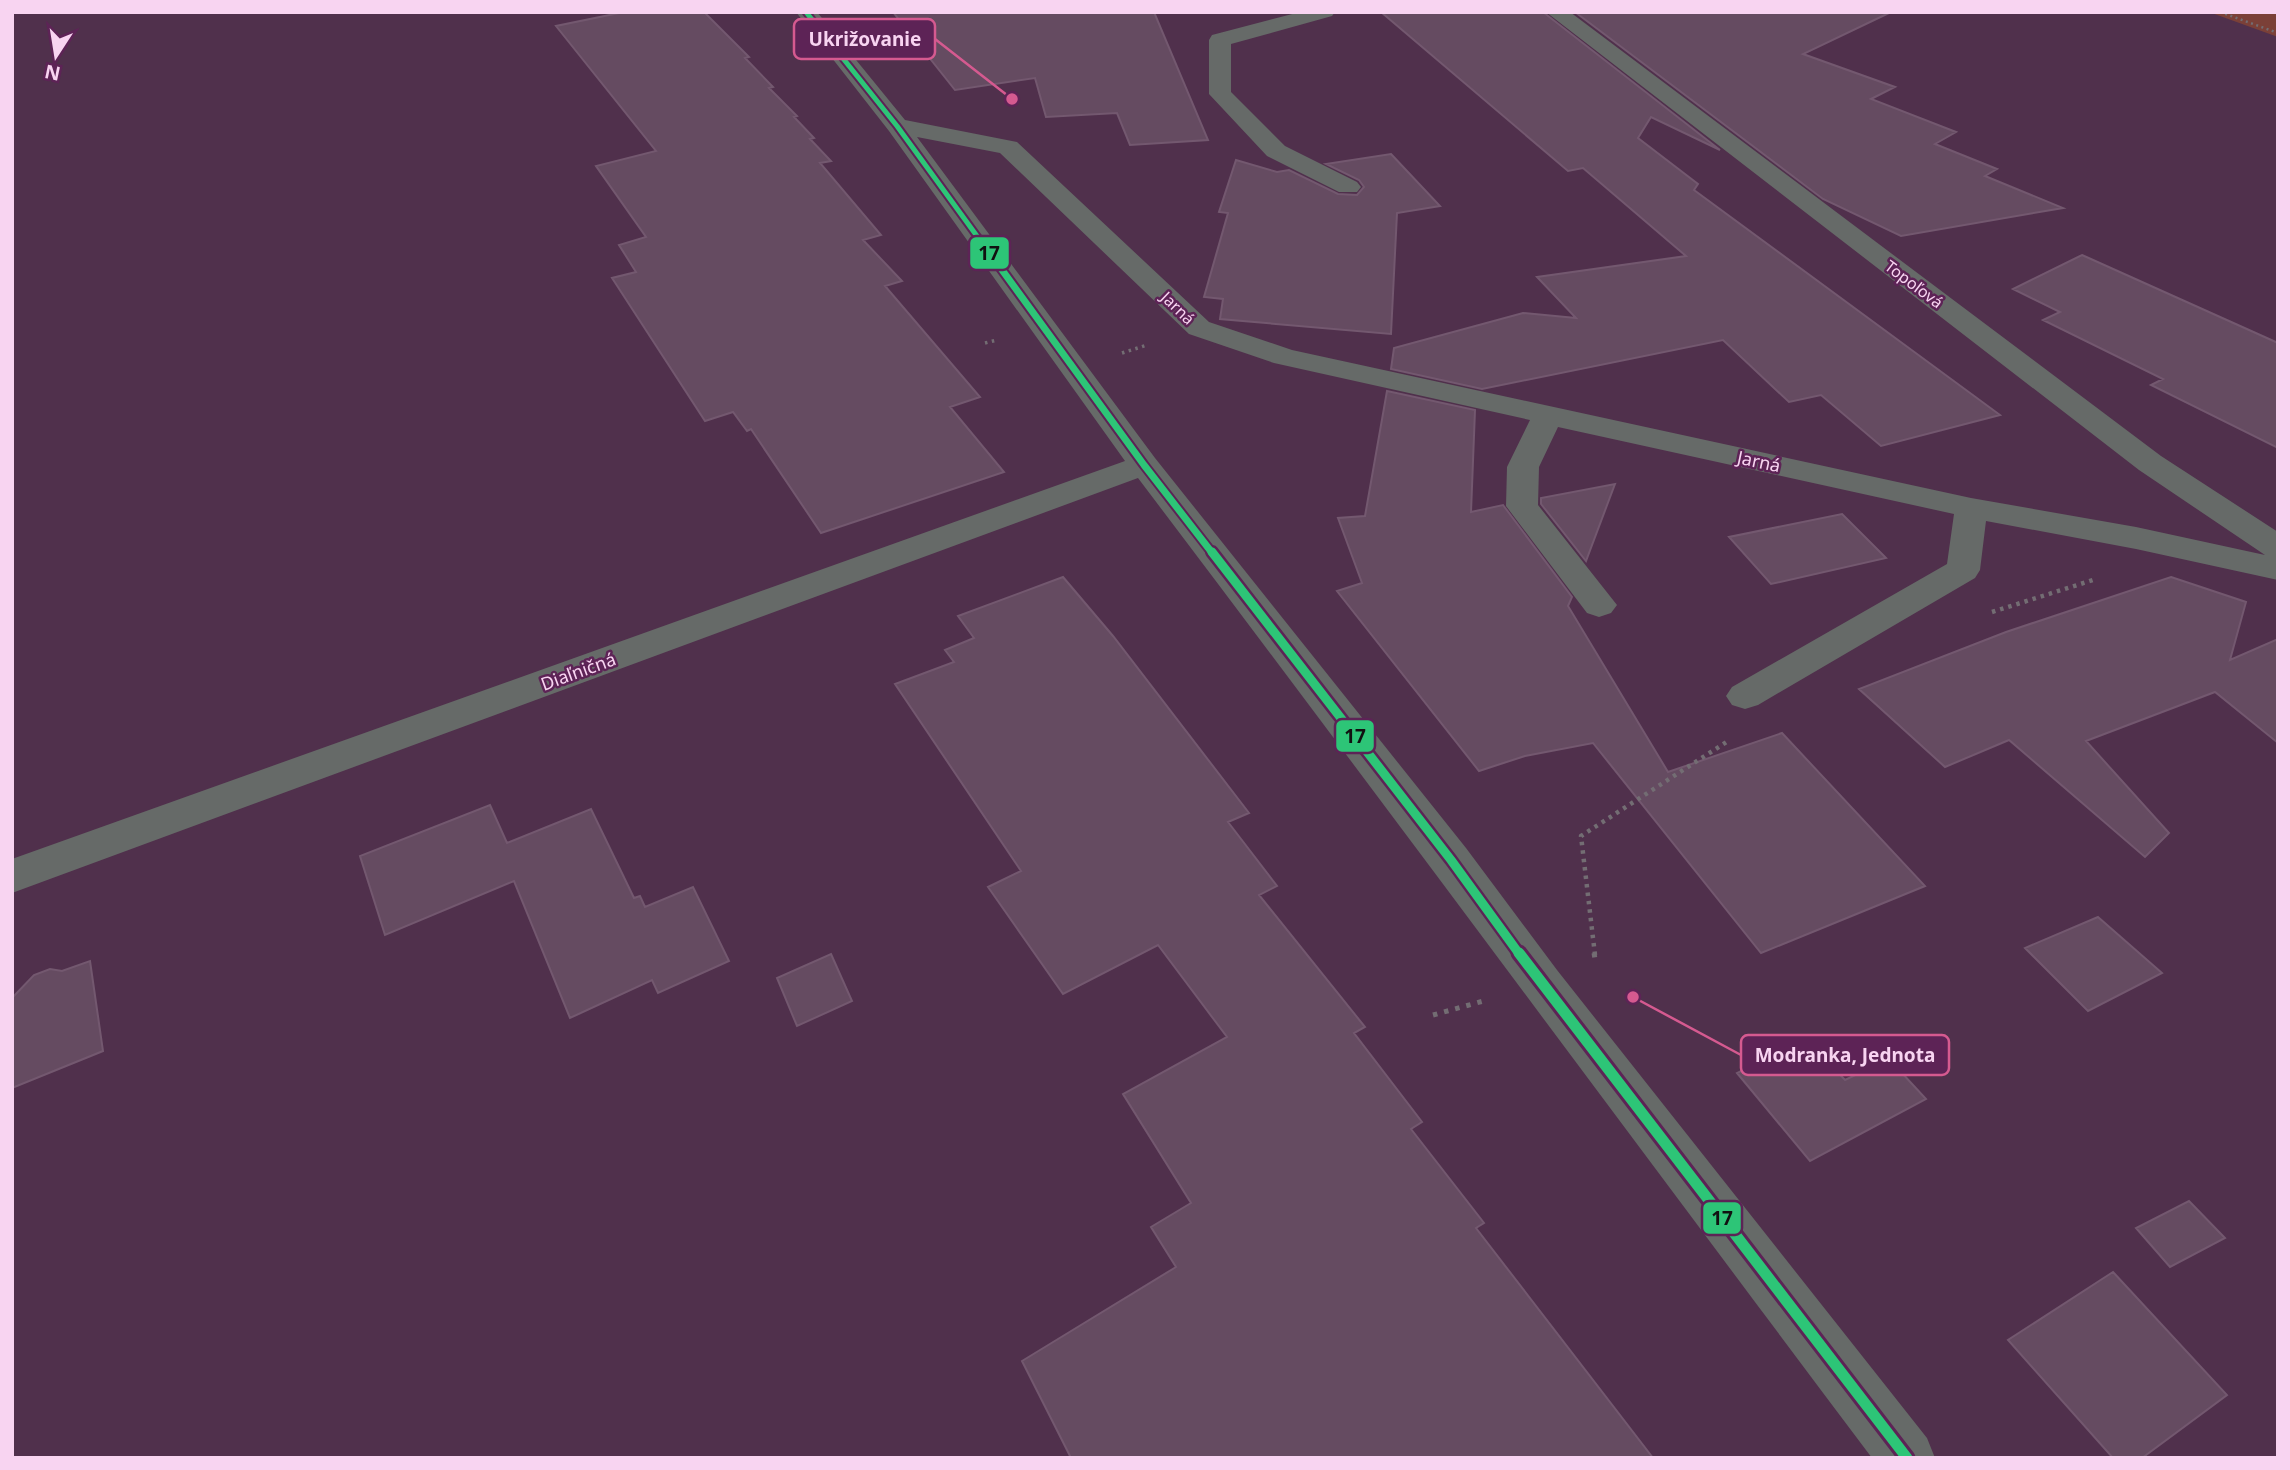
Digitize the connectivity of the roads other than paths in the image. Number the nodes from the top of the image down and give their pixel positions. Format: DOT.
graph roads {
  1 [pos="806,12"];
  2 [pos="1325,12"];
  3 [pos="1556,12"];
  4 [pos="897,126"];
  5 [pos="1348,187"];
  6 [pos="1548,415"];
  7 [pos="1144,465"];
  8 [pos="1971,508"];
  9 [pos="2278,548"];
  10 [pos="2278,569"];
  11 [pos="1599,605"];
  12 [pos="1745,696"];
  13 [pos="12,876"];
  14 [pos="1907,1458"];
  1 -- 4 [label="street"];
  2 -- 5 [label="street"];
  3 -- 9 [label="street, Topoľová"];
  4 -- 6 [label="street, Jarná"];
  4 -- 7 [label="street"];
  6 -- 8 [label="street, Jarná"];
  6 -- 11 [label="street"];
  7 -- 13 [label="street, Diaľničná"];
  7 -- 14 [label="street"];
  8 -- 10 [label="street, Jarná"];
  8 -- 12 [label="street"];
}
